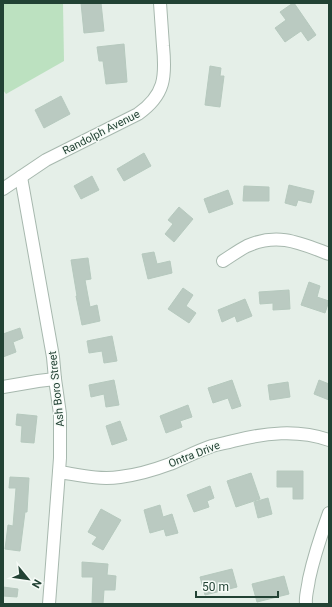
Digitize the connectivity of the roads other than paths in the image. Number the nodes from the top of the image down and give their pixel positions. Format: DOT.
graph roads {
  1 [pos="160,3"];
  2 [pos="21,177"];
  3 [pos="3,189"];
  4 [pos="329,254"];
  5 [pos="223,261"];
  6 [pos="55,379"];
  7 [pos="3,387"];
  8 [pos="329,440"];
  9 [pos="59,472"];
  10 [pos="329,513"];
  11 [pos="49,604"];
  12 [pos="306,604"];
  1 -- 2 [label="street, Randolph Avenue"];
  2 -- 3 [label="street, Randolph Avenue"];
  2 -- 6 [label="street, Ash Boro Street"];
  4 -- 5 [label="street"];
  6 -- 7 [label="street"];
  6 -- 9 [label="street, Ash Boro Street"];
  8 -- 9 [label="street, Ontra Drive"];
  9 -- 11 [label="street, Ash Boro Street"];
  10 -- 12 [label="street"];
}
